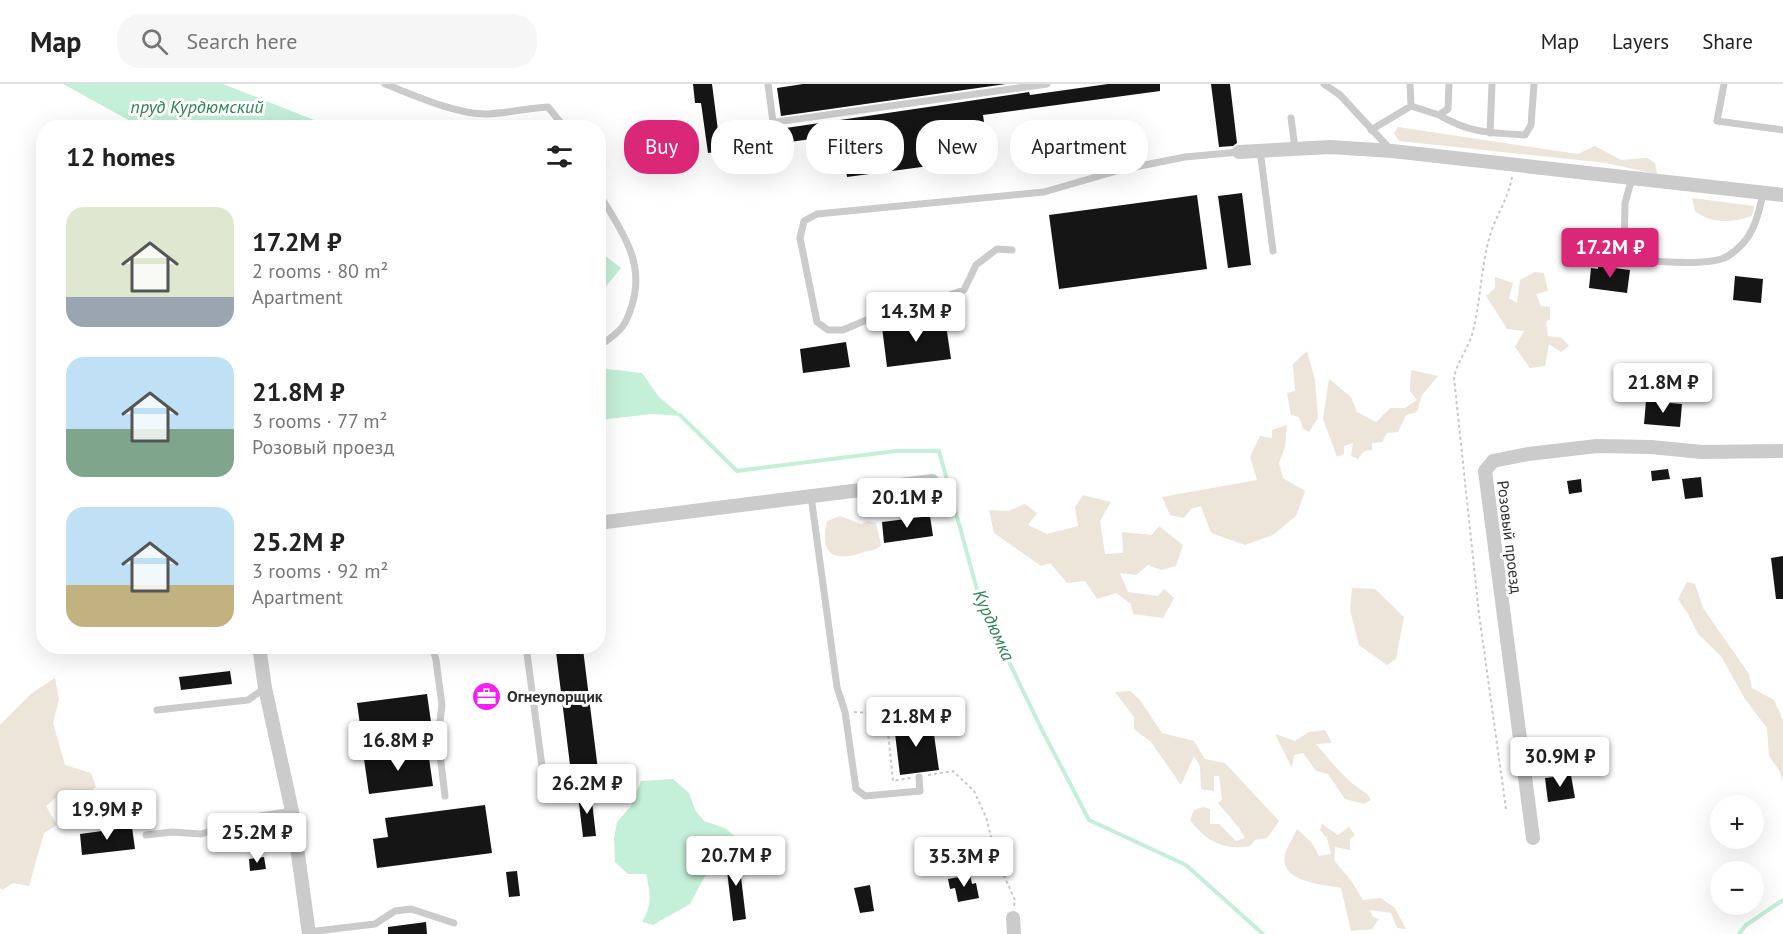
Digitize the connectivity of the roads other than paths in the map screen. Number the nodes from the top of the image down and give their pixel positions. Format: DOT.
graph roads {
  1 [pos="385,84"];
  2 [pos="768,84"];
  3 [pos="1047,84"];
  4 [pos="1324,84"];
  5 [pos="1410,84"];
  6 [pos="1449,84"];
  7 [pos="1492,84"];
  8 [pos="1534,84"];
  9 [pos="1724,84"];
  10 [pos="1411,106"];
  11 [pos="1439,116"];
  12 [pos="1291,118"];
  13 [pos="558,120"];
  14 [pos="773,120"];
  15 [pos="787,120"];
  16 [pos="1371,130"];
  17 [pos="1783,130"];
  18 [pos="1490,133"];
  19 [pos="1295,148"];
  20 [pos="1260,150"];
  21 [pos="1392,151"];
  22 [pos="1239,152"];
  23 [pos="1632,178"];
  24 [pos="1762,193"];
  25 [pos="1783,195"];
  26 [pos="606,206"];
  27 [pos="1012,250"];
  28 [pos="1273,250"];
  29 [pos="1595,254"];
  30 [pos="1624,259"];
  31 [pos="606,341"];
  32 [pos="1783,451"];
  33 [pos="932,481"];
  34 [pos="811,496"];
  35 [pos="606,522"];
  36 [pos="261,654"];
  37 [pos="434,654"];
  38 [pos="527,654"];
  39 [pos="265,688"];
  40 [pos="157,710"];
  41 [pos="919,777"];
  42 [pos="546,795"];
  43 [pos="445,796"];
  44 [pos="292,811"];
  45 [pos="146,835"];
  46 [pos="1533,838"];
  47 [pos="1013,918"];
  48 [pos="454,924"];
  49 [pos="309,933"];
  50 [pos="1014,934"];
  1 -- 13 [label="lane"];
  2 -- 14 [label="lane"];
  3 -- 15 [label="lane"];
  4 -- 16 [label="lane"];
  5 -- 10 [label="lane"];
  6 -- 11 [label="lane"];
  7 -- 18 [label="lane"];
  8 -- 18 [label="lane"];
  9 -- 17 [label="lane"];
  10 -- 11 [label="lane"];
  10 -- 16 [label="lane"];
  11 -- 18 [label="lane"];
  12 -- 19 [label="lane"];
  16 -- 21 [label="lane"];
  19 -- 20 [label="street"];
  19 -- 21 [label="street"];
  20 -- 22 [label="street"];
  20 -- 28 [label="lane"];
  21 -- 23 [label="street"];
  22 -- 27 [label="lane"];
  23 -- 24 [label="street"];
  23 -- 30 [label="lane"];
  24 -- 25 [label="street"];
  24 -- 30 [label="lane"];
  26 -- 31 [label="lane"];
  29 -- 30 [label="lane"];
  32 -- 46 [label="street, Розовый проезд"];
  33 -- 34 [label="street"];
  34 -- 35 [label="street"];
  34 -- 41 [label="lane"];
  36 -- 39 [label="street"];
  37 -- 43 [label="lane"];
  38 -- 42 [label="lane"];
  39 -- 40 [label="lane"];
  39 -- 44 [label="street"];
  44 -- 45 [label="lane"];
  44 -- 49 [label="street"];
  47 -- 50 [label="street"];
  48 -- 49 [label="lane"];
}
